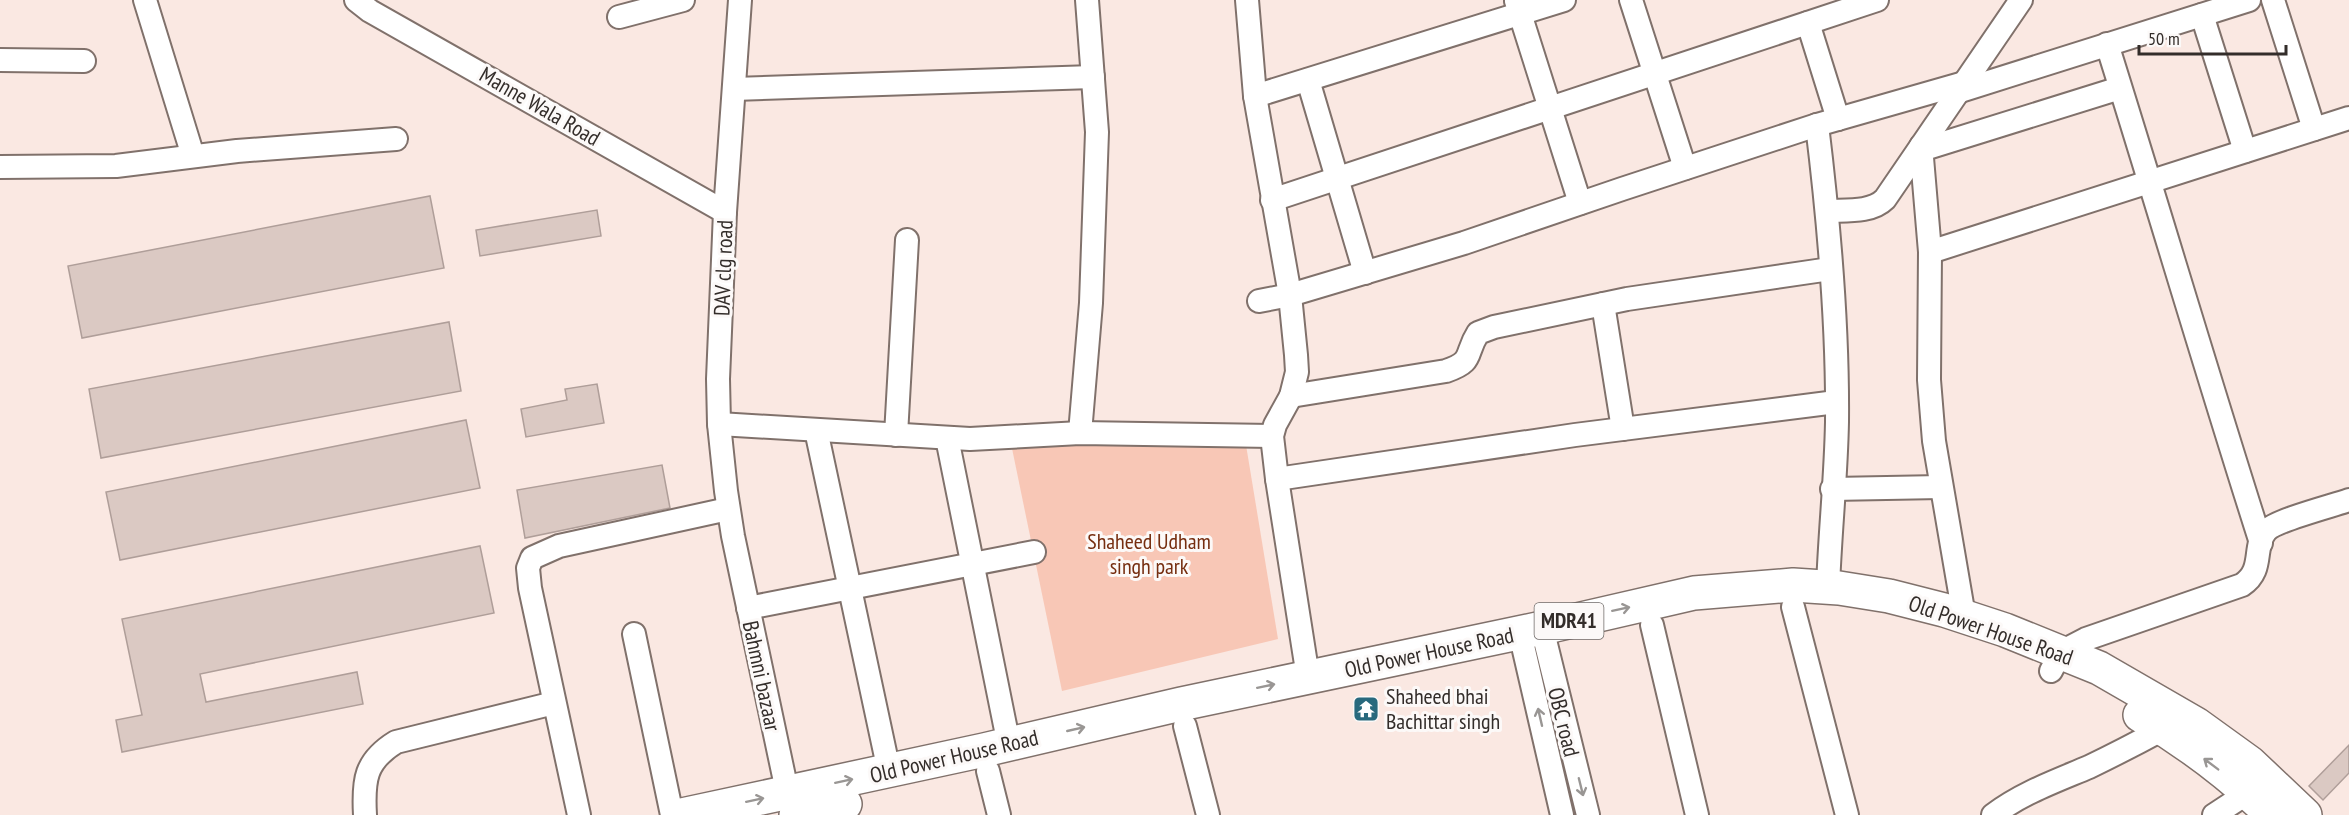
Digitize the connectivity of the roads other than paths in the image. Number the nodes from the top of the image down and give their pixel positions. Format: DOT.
graph roads {
  1 [pos="145,0"];
  2 [pos="356,0"];
  3 [pos="683,0"];
  4 [pos="740,0"];
  5 [pos="1087,0"];
  6 [pos="1247,0"];
  7 [pos="1564,0"];
  8 [pos="1631,0"];
  9 [pos="1877,0"];
  10 [pos="2021,0"];
  11 [pos="2249,0"];
  12 [pos="2273,0"];
  13 [pos="1517,7"];
  14 [pos="2202,15"];
  15 [pos="619,16"];
  16 [pos="1808,23"];
  17 [pos="2107,44"];
  18 [pos="0,60"];
  19 [pos="84,61"];
  20 [pos="1655,73"];
  21 [pos="1093,77"];
  22 [pos="1308,80"];
  23 [pos="1961,87"];
  24 [pos="2120,88"];
  25 [pos="734,89"];
  26 [pos="1255,96"];
  27 [pos="1551,108"];
  28 [pos="1838,119"];
  29 [pos="2348,120"];
  30 [pos="1816,125"];
  31 [pos="2313,129"];
  32 [pos="396,139"];
  33 [pos="1921,148"];
  34 [pos="2245,151"];
  35 [pos="194,156"];
  36 [pos="0,167"];
  37 [pos="1685,168"];
  38 [pos="1336,178"];
  39 [pos="2151,182"];
  40 [pos="1272,200"];
  41 [pos="1580,203"];
  42 [pos="1827,211"];
  43 [pos="725,212"];
  44 [pos="907,240"];
  45 [pos="1930,252"];
  46 [pos="1830,269"];
  47 [pos="1365,273"];
  48 [pos="1290,296"];
  49 [pos="1259,301"];
  50 [pos="1603,304"];
  51 [pos="1292,396"];
  52 [pos="1836,402"];
  53 [pos="719,424"];
  54 [pos="1623,429"];
  55 [pos="816,430"];
  56 [pos="1080,433"];
  57 [pos="896,435"];
  58 [pos="1272,436"];
  59 [pos="947,438"];
  60 [pos="1276,479"];
  61 [pos="1941,487"];
  62 [pos="1832,489"];
  63 [pos="2349,500"];
  64 [pos="728,509"];
  65 [pos="733,536"];
  66 [pos="2261,543"];
  67 [pos="1034,552"];
  68 [pos="972,565"];
  69 [pos="1828,587"];
  70 [pos="850,589"];
  71 [pos="1793,607"];
  72 [pos="748,608"];
  73 [pos="1964,616"];
  74 [pos="1652,625"];
  75 [pos="634,634"];
  76 [pos="1533,640"];
  77 [pos="2056,662"];
  78 [pos="1308,677"];
  79 [pos="554,703"];
  80 [pos="1185,726"];
  81 [pos="2163,729"];
  82 [pos="1009,744"];
  83 [pos="889,771"];
  84 [pos="988,771"];
  85 [pos="2249,792"];
  86 [pos="792,808"];
  87 [pos="366,815"];
  88 [pos="579,815"];
  89 [pos="672,815"];
  90 [pos="682,815"];
  91 [pos="999,815"];
  92 [pos="1208,815"];
  93 [pos="1562,815"];
  94 [pos="1588,815"];
  95 [pos="1697,815"];
  96 [pos="1847,815"];
  97 [pos="1994,815"];
  98 [pos="2214,815"];
  99 [pos="2272,815"];
  100 [pos="2305,815"];
  1 -- 35 [label="street"];
  2 -- 43 [label="street, Manne Wala Road"];
  3 -- 15 [label="street"];
  4 -- 25 [label="street, DAV clg road"];
  5 -- 21 [label="street"];
  6 -- 26 [label="street"];
  7 -- 13 [label="street"];
  8 -- 20 [label="street"];
  9 -- 16 [label="street"];
  10 -- 23 [label="street"];
  11 -- 14 [label="street"];
  12 -- 31 [label="street"];
  13 -- 22 [label="street"];
  13 -- 27 [label="street"];
  14 -- 17 [label="street"];
  14 -- 34 [label="street"];
  16 -- 20 [label="street"];
  16 -- 28 [label="street"];
  17 -- 23 [label="street"];
  17 -- 24 [label="street"];
  18 -- 19 [label="street"];
  20 -- 27 [label="street"];
  20 -- 37 [label="street"];
  21 -- 25 [label="street"];
  21 -- 56 [label="street"];
  22 -- 26 [label="street"];
  22 -- 38 [label="street"];
  23 -- 28 [label="street"];
  23 -- 33 [label="street"];
  24 -- 33 [label="street"];
  24 -- 39 [label="street"];
  25 -- 43 [label="street, DAV clg road"];
  26 -- 40 [label="street"];
  27 -- 38 [label="street"];
  27 -- 41 [label="street"];
  28 -- 30 [label="street"];
  29 -- 31 [label="street"];
  30 -- 37 [label="street"];
  30 -- 42 [label="street"];
  31 -- 34 [label="street"];
  32 -- 35 [label="street"];
  33 -- 42 [label="street"];
  33 -- 45 [label="street"];
  34 -- 39 [label="street"];
  35 -- 36 [label="street"];
  37 -- 41 [label="street"];
  38 -- 40 [label="street"];
  38 -- 47 [label="street"];
  39 -- 45 [label="street"];
  39 -- 66 [label="street"];
  40 -- 48 [label="street"];
  41 -- 47 [label="street"];
  42 -- 46 [label="street"];
  43 -- 53 [label="street, DAV clg road"];
  44 -- 57 [label="street"];
  45 -- 61 [label="street"];
  46 -- 50 [label="street"];
  46 -- 52 [label="street"];
  47 -- 48 [label="street"];
  48 -- 49 [label="street"];
  48 -- 51 [label="street"];
  50 -- 51 [label="street"];
  50 -- 54 [label="street"];
  51 -- 58 [label="street"];
  52 -- 54 [label="street"];
  52 -- 62 [label="street"];
  53 -- 55 [label="street"];
  53 -- 64 [label="street, DAV clg road"];
  54 -- 60 [label="street"];
  55 -- 57 [label="street"];
  55 -- 70 [label="street"];
  56 -- 58 [label="street"];
  56 -- 59 [label="street"];
  57 -- 59 [label="street"];
  58 -- 60 [label="street"];
  59 -- 68 [label="street"];
  60 -- 78 [label="street"];
  61 -- 62 [label="street"];
  61 -- 73 [label="street"];
  62 -- 69 [label="street"];
  63 -- 66 [label="street"];
  64 -- 65 [label="street, DAV clg road"];
  64 -- 79 [label="street"];
  65 -- 72 [label="street, Bahmni bazaar"];
  66 -- 77 [label="street"];
  67 -- 68 [label="street"];
  68 -- 70 [label="street"];
  68 -- 82 [label="street"];
  69 -- 73 [label="highway, Old Power House Road / MDR41"];
  76 -- 69 [label="highway, Old Power House Road / MDR41, one-way"];
  70 -- 72 [label="street"];
  70 -- 83 [label="street"];
  71 -- 74 [label="highway, Old Power House Road / MDR41"];
  71 -- 77 [label="highway, Old Power House Road / MDR41"];
  71 -- 96 [label="street"];
  72 -- 86 [label="street, Bahmni bazaar"];
  73 -- 77 [label="highway, Old Power House Road / MDR41"];
  74 -- 76 [label="highway, Old Power House Road / MDR41"];
  74 -- 95 [label="street"];
  75 -- 89 [label="street"];
  76 -- 78 [label="highway, Old Power House Road / MDR41"];
  76 -- 80 [label="highway, Old Power House Road / MDR41"];
  93 -- 76 [label="street, OBC road, one-way"];
  76 -- 94 [label="street, OBC road, one-way"];
  77 -- 81 [label="highway, Old Power House Road / MDR41"];
  77 -- 100 [label="highway, Old Power House Road / MDR41"];
  82 -- 78 [label="highway, Old Power House Road / MDR41, one-way"];
  79 -- 87 [label="street"];
  79 -- 88 [label="street"];
  80 -- 84 [label="highway, Old Power House Road / MDR41"];
  80 -- 92 [label="street"];
  85 -- 81 [label="highway, Old Power House Road / MDR41, one-way"];
  81 -- 97 [label="street"];
  82 -- 83 [label="highway, Old Power House Road / MDR41"];
  86 -- 83 [label="highway, Old Power House Road / MDR41, one-way"];
  84 -- 86 [label="highway, Old Power House Road / MDR41"];
  84 -- 91 [label="street"];
  85 -- 98 [label="street"];
  85 -- 99 [label="highway, Old Power House Road / MDR41"];
  90 -- 86 [label="highway, MDR41, one-way"];
}
